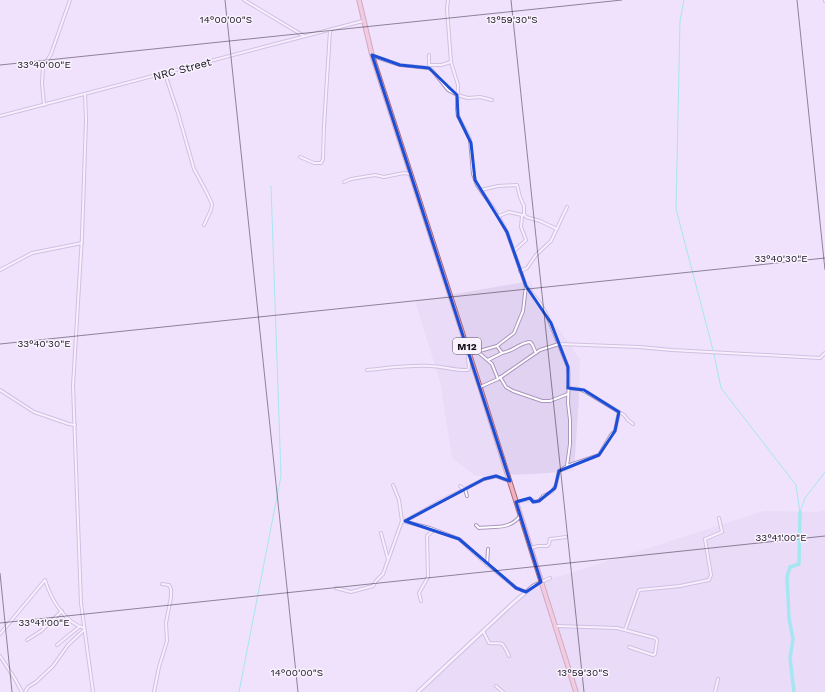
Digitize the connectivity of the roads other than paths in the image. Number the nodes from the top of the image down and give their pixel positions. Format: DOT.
graph roads {
  1 [pos="70,0"];
  2 [pos="244,0"];
  3 [pos="358,0"];
  4 [pos="448,0"];
  5 [pos="363,21"];
  6 [pos="330,31"];
  7 [pos="304,36"];
  8 [pos="372,55"];
  9 [pos="429,55"];
  10 [pos="452,62"];
  11 [pos="429,65"];
  12 [pos="429,68"];
  13 [pos="165,74"];
  14 [pos="85,94"];
  15 [pos="457,95"];
  16 [pos="492,100"];
  17 [pos="44,105"];
  18 [pos="0,116"];
  19 [pos="300,157"];
  20 [pos="410,174"];
  21 [pos="344,182"];
  22 [pos="481,190"];
  23 [pos="567,207"];
  24 [pos="523,214"];
  25 [pos="499,216"];
  26 [pos="204,225"];
  27 [pos="557,229"];
  28 [pos="82,243"];
  29 [pos="513,251"];
  30 [pos="0,270"];
  31 [pos="520,271"];
  32 [pos="526,286"];
  33 [pos="559,344"];
  34 [pos="497,346"];
  35 [pos="478,352"];
  36 [pos="502,353"];
  37 [pos="536,353"];
  38 [pos="825,353"];
  39 [pos="469,354"];
  40 [pos="820,358"];
  41 [pos="825,358"];
  42 [pos="488,360"];
  43 [pos="367,370"];
  44 [pos="499,378"];
  45 [pos="480,387"];
  46 [pos="568,388"];
  47 [pos="0,390"];
  48 [pos="568,394"];
  49 [pos="619,412"];
  50 [pos="633,424"];
  51 [pos="75,425"];
  52 [pos="568,466"];
  53 [pos="510,481"];
  54 [pos="393,484"];
  55 [pos="460,486"];
  56 [pos="465,490"];
  57 [pos="467,496"];
  58 [pos="516,502"];
  59 [pos="520,515"];
  60 [pos="719,518"];
  61 [pos="403,521"];
  62 [pos="476,525"];
  63 [pos="434,530"];
  64 [pos="381,533"];
  65 [pos="566,537"];
  66 [pos="531,548"];
  67 [pos="488,549"];
  68 [pos="388,560"];
  69 [pos="487,565"];
  70 [pos="550,578"];
  71 [pos="541,582"];
  72 [pos="162,584"];
  73 [pos="336,588"];
  74 [pos="526,592"];
  75 [pos="421,601"];
  76 [pos="62,611"];
  77 [pos="555,626"];
  78 [pos="79,627"];
  79 [pos="84,629"];
  80 [pos="625,630"];
  81 [pos="483,631"];
  82 [pos="0,634"];
  83 [pos="27,640"];
  84 [pos="57,645"];
  85 [pos="629,647"];
  86 [pos="0,656"];
  87 [pos="509,656"];
  88 [pos="718,678"];
  89 [pos="496,686"];
  90 [pos="23,692"];
  91 [pos="93,692"];
  92 [pos="154,692"];
  93 [pos="418,692"];
  94 [pos="503,692"];
  95 [pos="576,692"];
  96 [pos="715,692"];
  1 -- 17 [label="street"];
  2 -- 7 [label="street"];
  3 -- 5 [label="highway, M12"];
  4 -- 10 [label="street"];
  5 -- 6 [label="street, NRC Street"];
  5 -- 8 [label="highway, M12"];
  6 -- 7 [label="street, NRC Street"];
  6 -- 19 [label="street"];
  7 -- 13 [label="street, NRC Street"];
  8 -- 12 [label="street"];
  8 -- 20 [label="highway, M12"];
  9 -- 11 [label="street"];
  10 -- 11 [label="street"];
  10 -- 15 [label="street"];
  11 -- 12 [label="street"];
  12 -- 15 [label="street"];
  13 -- 14 [label="street, NRC Street"];
  13 -- 26 [label="street"];
  14 -- 17 [label="street, NRC Street"];
  14 -- 28 [label="street"];
  15 -- 16 [label="street"];
  15 -- 22 [label="street"];
  17 -- 18 [label="street, NRC Street"];
  20 -- 21 [label="street"];
  20 -- 39 [label="highway, M12"];
  22 -- 24 [label="street"];
  22 -- 25 [label="street"];
  23 -- 27 [label="street"];
  24 -- 25 [label="street"];
  24 -- 27 [label="street"];
  24 -- 29 [label="street"];
  25 -- 29 [label="street"];
  27 -- 31 [label="street"];
  28 -- 30 [label="street"];
  28 -- 51 [label="street"];
  29 -- 31 [label="street"];
  31 -- 32 [label="street"];
  32 -- 33 [label="street"];
  32 -- 34 [label="street"];
  33 -- 37 [label="street"];
  33 -- 40 [label="street"];
  33 -- 46 [label="street"];
  34 -- 35 [label="street"];
  34 -- 36 [label="street"];
  35 -- 39 [label="street"];
  35 -- 42 [label="street"];
  36 -- 37 [label="street"];
  36 -- 42 [label="street"];
  37 -- 44 [label="street"];
  38 -- 40 [label="street"];
  39 -- 43 [label="street"];
  39 -- 45 [label="highway, M12"];
  40 -- 41 [label="street"];
  42 -- 44 [label="street"];
  44 -- 45 [label="street"];
  44 -- 48 [label="street"];
  45 -- 53 [label="highway, M12"];
  46 -- 48 [label="street"];
  46 -- 49 [label="street"];
  47 -- 51 [label="street"];
  48 -- 52 [label="street"];
  49 -- 50 [label="street"];
  49 -- 52 [label="street"];
  51 -- 79 [label="street"];
  52 -- 58 [label="street"];
  53 -- 56 [label="street"];
  53 -- 58 [label="highway, M12"];
  54 -- 61 [label="street"];
  55 -- 56 [label="street"];
  56 -- 57 [label="street"];
  56 -- 61 [label="street"];
  58 -- 59 [label="highway, M12"];
  59 -- 62 [label="street"];
  59 -- 66 [label="highway, M12"];
  60 -- 80 [label="street"];
  61 -- 63 [label="street"];
  61 -- 68 [label="street"];
  63 -- 69 [label="street"];
  63 -- 75 [label="street"];
  64 -- 68 [label="street"];
  65 -- 66 [label="street"];
  66 -- 71 [label="highway, M12"];
  67 -- 69 [label="street"];
  68 -- 73 [label="street"];
  69 -- 74 [label="street"];
  70 -- 71 [label="street"];
  71 -- 74 [label="street"];
  71 -- 77 [label="highway, M12"];
  72 -- 92 [label="street"];
  74 -- 81 [label="street"];
  76 -- 78 [label="street"];
  76 -- 82 [label="street"];
  76 -- 83 [label="street"];
  77 -- 80 [label="street"];
  77 -- 95 [label="highway, M12"];
  78 -- 79 [label="street"];
  78 -- 84 [label="street"];
  79 -- 90 [label="street"];
  79 -- 91 [label="street"];
  80 -- 85 [label="street"];
  81 -- 87 [label="street"];
  81 -- 93 [label="street"];
  86 -- 90 [label="street"];
  88 -- 96 [label="street"];
  89 -- 94 [label="street"];
}
